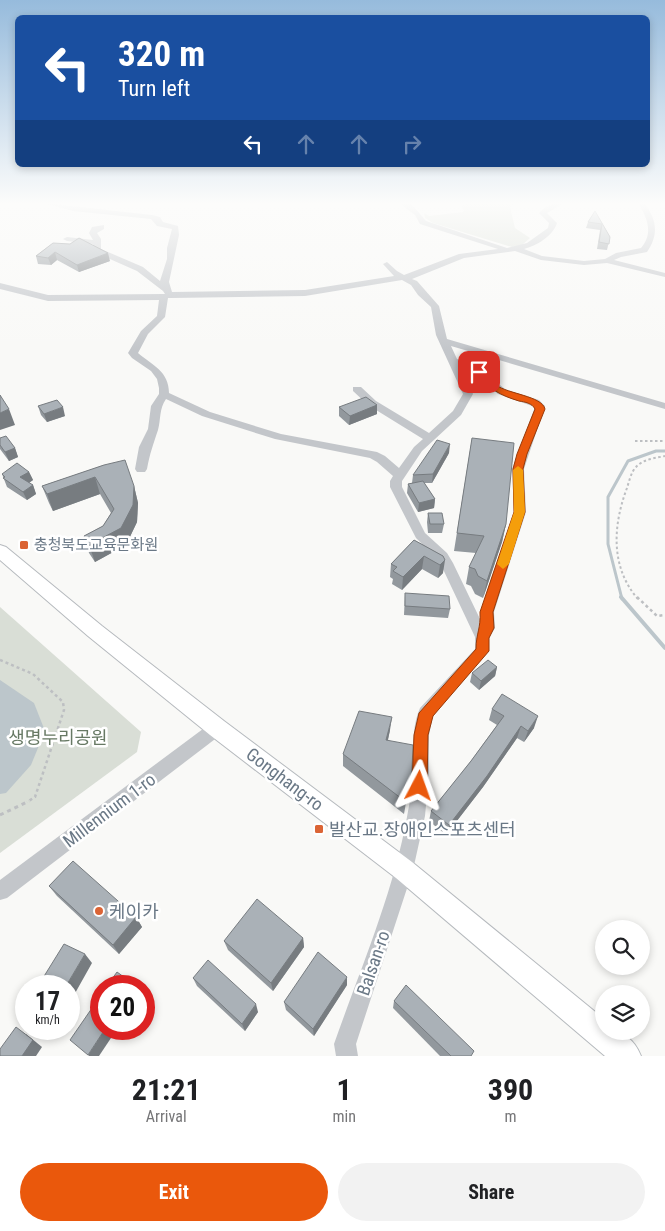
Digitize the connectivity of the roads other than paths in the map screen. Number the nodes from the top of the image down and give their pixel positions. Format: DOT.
graph roads {
  1 [pos="100,252"];
  2 [pos="171,252"];
  3 [pos="493,252"];
  4 [pos="521,252"];
  5 [pos="632,252"];
  6 [pos="607,261"];
  7 [pos="387,264"];
  8 [pos="665,275"];
  9 [pos="401,277"];
  10 [pos="0,286"];
  11 [pos="166,294"];
  12 [pos="445,341"];
  13 [pos="455,362"];
  14 [pos="357,389"];
  15 [pos="164,394"];
  16 [pos="665,406"];
  17 [pos="429,438"];
  18 [pos="141,469"];
  19 [pos="399,475"];
  20 [pos="0,550"];
  21 [pos="482,637"];
  22 [pos="217,728"];
  23 [pos="404,870"];
  24 [pos="0,892"];
  25 [pos="620,1052"];
  26 [pos="347,1056"];
  1 -- 11 [label="street"];
  2 -- 11 [label="street"];
  3 -- 9 [label="street"];
  4 -- 6 [label="street"];
  5 -- 6 [label="street"];
  6 -- 8 [label="street"];
  7 -- 9 [label="street"];
  9 -- 11 [label="street"];
  9 -- 12 [label="street"];
  10 -- 11 [label="street"];
  11 -- 15 [label="street"];
  12 -- 13 [label="street"];
  12 -- 16 [label="street"];
  13 -- 17 [label="street"];
  13 -- 21 [label="street, Balsan-ro"];
  14 -- 17 [label="street"];
  15 -- 18 [label="street"];
  15 -- 19 [label="street"];
  17 -- 19 [label="street"];
  19 -- 21 [label="street"];
  20 -- 22 [label="main road, Gonghang-ro"];
  21 -- 23 [label="street, Balsan-ro"];
  22 -- 23 [label="main road, Gonghang-ro"];
  22 -- 24 [label="street, Millennium 1-ro"];
  23 -- 25 [label="main road, Gonghang-ro"];
  23 -- 26 [label="street, Balsan-ro"];
}
